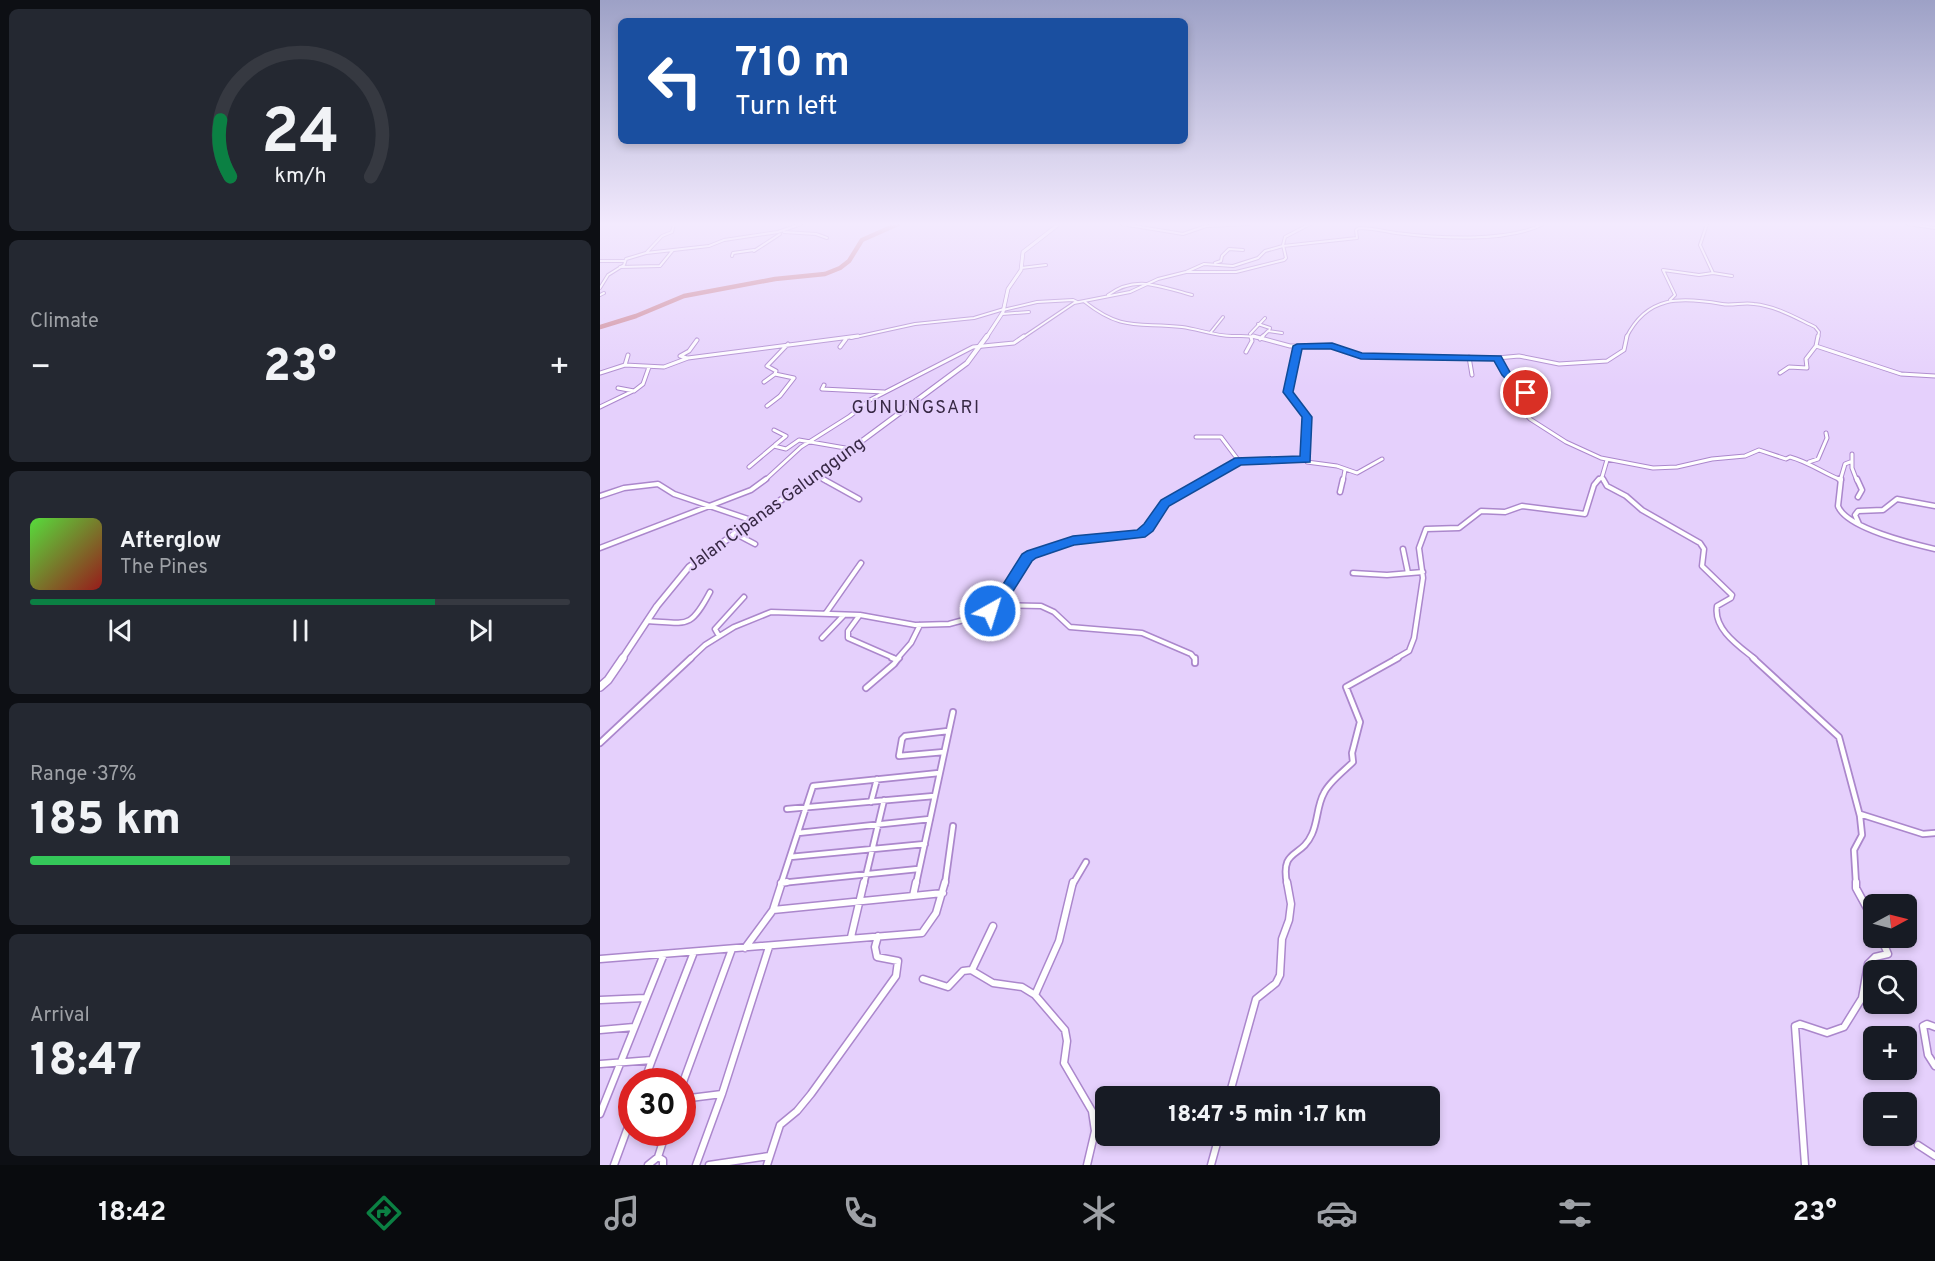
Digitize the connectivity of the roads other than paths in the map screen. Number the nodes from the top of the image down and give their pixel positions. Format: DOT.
graph roads {
  1 [pos="606,278"];
  2 [pos="1015,278"];
  3 [pos="1159,278"];
  4 [pos="1667,278"];
  5 [pos="1147,283"];
  6 [pos="600,292"];
  7 [pos="1192,295"];
  8 [pos="1102,299"];
  9 [pos="1669,301"];
  10 [pos="1085,302"];
  11 [pos="1078,303"];
  12 [pos="1003,311"];
  13 [pos="1029,312"];
  14 [pos="1223,317"];
  15 [pos="1264,318"];
  16 [pos="1258,324"];
  17 [pos="1268,331"];
  18 [pos="1210,333"];
  19 [pos="1282,333"];
  20 [pos="1251,335"];
  21 [pos="846,339"];
  22 [pos="1260,339"];
  23 [pos="697,340"];
  24 [pos="788,343"];
  25 [pos="981,346"];
  26 [pos="1297,346"];
  27 [pos="1816,346"];
  28 [pos="840,347"];
  29 [pos="1246,352"];
  30 [pos="628,356"];
  31 [pos="1469,357"];
  32 [pos="688,358"];
  33 [pos="1497,358"];
  34 [pos="625,365"];
  35 [pos="649,367"];
  36 [pos="600,373"];
  37 [pos="1780,373"];
  38 [pos="776,374"];
  39 [pos="1472,375"];
  40 [pos="1935,376"];
  41 [pos="764,382"];
  42 [pos="824,385"];
  43 [pos="618,388"];
  44 [pos="634,391"];
  45 [pos="886,392"];
  46 [pos="767,406"];
  47 [pos="600,407"];
  48 [pos="774,430"];
  49 [pos="1826,433"];
  50 [pos="1196,437"];
  51 [pos="810,442"];
  52 [pos="774,446"];
  53 [pos="852,449"];
  54 [pos="1852,454"];
  55 [pos="1382,459"];
  56 [pos="1306,460"];
  57 [pos="1607,460"];
  58 [pos="1239,461"];
  59 [pos="1808,462"];
  60 [pos="1850,462"];
  61 [pos="749,467"];
  62 [pos="1345,470"];
  63 [pos="816,475"];
  64 [pos="1602,477"];
  65 [pos="1841,480"];
  66 [pos="1340,492"];
  67 [pos="600,496"];
  68 [pos="1857,497"];
  69 [pos="859,499"];
  70 [pos="709,505"];
  71 [pos="1935,506"];
  72 [pos="751,520"];
  73 [pos="1859,524"];
  74 [pos="733,533"];
  75 [pos="755,544"];
  76 [pos="600,548"];
  77 [pos="1403,549"];
  78 [pos="1935,549"];
  79 [pos="861,563"];
  80 [pos="1422,572"];
  81 [pos="1353,573"];
  82 [pos="1408,573"];
  83 [pos="710,592"];
  84 [pos="744,597"];
  85 [pos="996,605"];
  86 [pos="826,614"];
  87 [pos="844,615"];
  88 [pos="860,615"];
  89 [pos="648,621"];
  90 [pos="920,625"];
  91 [pos="719,636"];
  92 [pos="822,638"];
  93 [pos="897,660"];
  94 [pos="1195,663"];
  95 [pos="600,687"];
  96 [pos="866,688"];
  97 [pos="953,712"];
  98 [pos="949,731"];
  99 [pos="600,743"];
  100 [pos="944,752"];
  101 [pos="939,773"];
  102 [pos="878,779"];
  103 [pos="934,796"];
  104 [pos="885,800"];
  105 [pos="871,802"];
  106 [pos="806,807"];
  107 [pos="788,809"];
  108 [pos="1860,814"];
  109 [pos="930,819"];
  110 [pos="879,824"];
  111 [pos="953,826"];
  112 [pos="798,833"];
  113 [pos="1935,833"];
  114 [pos="925,844"];
  115 [pos="872,849"];
  116 [pos="790,857"];
  117 [pos="1086,862"];
  118 [pos="918,869"];
  119 [pos="866,875"];
  120 [pos="781,883"];
  121 [pos="943,893"];
  122 [pos="913,896"];
  123 [pos="1863,901"];
  124 [pos="858,902"];
  125 [pos="773,910"];
  126 [pos="993,926"];
  127 [pos="878,936"];
  128 [pos="851,938"];
  129 [pos="769,946"];
  130 [pos="745,948"];
  131 [pos="1885,948"];
  132 [pos="732,949"];
  133 [pos="694,952"];
  134 [pos="664,954"];
  135 [pos="600,958"];
  136 [pos="972,970"];
  137 [pos="923,979"];
  138 [pos="1035,995"];
  139 [pos="645,998"];
  140 [pos="600,1000"];
  141 [pos="634,1027"];
  142 [pos="1935,1027"];
  143 [pos="600,1030"];
  144 [pos="652,1060"];
  145 [pos="622,1062"];
  146 [pos="600,1064"];
  147 [pos="1935,1066"];
  148 [pos="649,1068"];
  149 [pos="688,1068"];
  150 [pos="1232,1086"];
  151 [pos="722,1094"];
  152 [pos="696,1097"];
  153 [pos="603,1101"];
  154 [pos="600,1114"];
  155 [pos="1918,1145"];
  156 [pos="621,1146"];
  157 [pos="662,1146"];
  158 [pos="1216,1146"];
  159 [pos="769,1156"];
  160 [pos="1935,1156"];
  161 [pos="658,1157"];
  162 [pos="614,1165"];
  163 [pos="648,1165"];
  164 [pos="663,1165"];
  165 [pos="696,1165"];
  166 [pos="709,1165"];
  167 [pos="767,1165"];
  168 [pos="1087,1165"];
  169 [pos="1211,1165"];
  170 [pos="1805,1165"];
  1 -- 6 [label="street"];
  2 -- 12 [label="street"];
  3 -- 5 [label="street"];
  4 -- 9 [label="street"];
  5 -- 7 [label="street"];
  5 -- 8 [label="street"];
  5 -- 8 [label="street"];
  8 -- 10 [label="street"];
  9 -- 27 [label="street"];
  9 -- 33 [label="street"];
  10 -- 11 [label="street"];
  10 -- 18 [label="street"];
  11 -- 12 [label="street"];
  11 -- 25 [label="street"];
  12 -- 13 [label="street"];
  12 -- 21 [label="street"];
  12 -- 25 [label="street"];
  14 -- 18 [label="street"];
  15 -- 16 [label="street"];
  16 -- 17 [label="street"];
  16 -- 20 [label="street"];
  17 -- 19 [label="street"];
  17 -- 22 [label="street"];
  18 -- 20 [label="street"];
  20 -- 22 [label="street"];
  20 -- 29 [label="street"];
  21 -- 24 [label="street"];
  21 -- 28 [label="street"];
  22 -- 26 [label="street"];
  23 -- 32 [label="street"];
  24 -- 32 [label="street"];
  24 -- 38 [label="street"];
  25 -- 45 [label="street"];
  25 -- 53 [label="street, Jalan Cipanas Galunggung"];
  26 -- 31 [label="street"];
  26 -- 56 [label="street"];
  27 -- 37 [label="street"];
  27 -- 40 [label="street"];
  30 -- 34 [label="street"];
  31 -- 33 [label="street"];
  31 -- 39 [label="street"];
  32 -- 35 [label="street"];
  33 -- 57 [label="street"];
  34 -- 35 [label="street"];
  34 -- 36 [label="street"];
  35 -- 44 [label="street"];
  38 -- 41 [label="street"];
  38 -- 46 [label="street"];
  42 -- 45 [label="street"];
  43 -- 44 [label="street"];
  44 -- 47 [label="street"];
  45 -- 51 [label="street"];
  48 -- 52 [label="street"];
  49 -- 59 [label="street"];
  50 -- 58 [label="street"];
  51 -- 52 [label="street"];
  51 -- 53 [label="street"];
  51 -- 70 [label="street"];
  52 -- 61 [label="street"];
  53 -- 63 [label="street, Jalan Cipanas Galunggung"];
  54 -- 60 [label="street"];
  55 -- 62 [label="street"];
  56 -- 58 [label="street"];
  56 -- 62 [label="street"];
  57 -- 59 [label="street"];
  57 -- 64 [label="street"];
  58 -- 85 [label="street"];
  59 -- 65 [label="street"];
  60 -- 65 [label="street"];
  60 -- 68 [label="street"];
  62 -- 66 [label="street"];
  63 -- 69 [label="street"];
  63 -- 72 [label="street, Jalan Cipanas Galunggung"];
  64 -- 80 [label="street"];
  64 -- 108 [label="street"];
  65 -- 73 [label="street"];
  67 -- 70 [label="street"];
  70 -- 72 [label="street"];
  70 -- 76 [label="street"];
  71 -- 73 [label="street"];
  72 -- 74 [label="street, Jalan Cipanas Galunggung"];
  73 -- 78 [label="street"];
  74 -- 75 [label="street"];
  74 -- 89 [label="street, Jalan Cipanas Galunggung"];
  77 -- 82 [label="street"];
  79 -- 86 [label="street"];
  80 -- 82 [label="street"];
  80 -- 150 [label="street"];
  81 -- 82 [label="street"];
  83 -- 89 [label="street"];
  84 -- 91 [label="street"];
  85 -- 90 [label="street"];
  85 -- 94 [label="street"];
  86 -- 87 [label="street"];
  86 -- 91 [label="street"];
  87 -- 88 [label="street"];
  87 -- 92 [label="street"];
  88 -- 90 [label="street"];
  88 -- 93 [label="street"];
  89 -- 95 [label="street, Jalan Cipanas Galunggung"];
  90 -- 93 [label="street"];
  91 -- 99 [label="street"];
  93 -- 96 [label="street"];
  97 -- 98 [label="street"];
  98 -- 100 [label="street"];
  98 -- 100 [label="street"];
  100 -- 101 [label="street"];
  101 -- 102 [label="street"];
  101 -- 103 [label="street"];
  102 -- 105 [label="street"];
  102 -- 106 [label="street"];
  103 -- 104 [label="street"];
  103 -- 109 [label="street"];
  104 -- 105 [label="street"];
  104 -- 110 [label="street"];
  105 -- 106 [label="street"];
  106 -- 107 [label="street"];
  106 -- 112 [label="street"];
  108 -- 113 [label="street"];
  108 -- 123 [label="street"];
  109 -- 110 [label="street"];
  109 -- 114 [label="street"];
  110 -- 112 [label="street"];
  110 -- 115 [label="street"];
  111 -- 121 [label="street"];
  112 -- 116 [label="street"];
  114 -- 115 [label="street"];
  114 -- 118 [label="street"];
  115 -- 116 [label="street"];
  115 -- 119 [label="street"];
  116 -- 120 [label="street"];
  117 -- 138 [label="street"];
  118 -- 119 [label="street"];
  118 -- 122 [label="street"];
  119 -- 120 [label="street"];
  119 -- 124 [label="street"];
  120 -- 125 [label="street"];
  121 -- 122 [label="street"];
  121 -- 127 [label="street"];
  122 -- 124 [label="street"];
  124 -- 125 [label="street"];
  124 -- 128 [label="street"];
  125 -- 130 [label="street"];
  126 -- 136 [label="street"];
  127 -- 128 [label="street"];
  127 -- 159 [label="street"];
  128 -- 129 [label="street"];
  129 -- 130 [label="street"];
  129 -- 151 [label="street"];
  130 -- 132 [label="street"];
  131 -- 170 [label="street"];
  132 -- 133 [label="street"];
  132 -- 149 [label="street"];
  133 -- 134 [label="street"];
  133 -- 144 [label="street"];
  134 -- 135 [label="street"];
  134 -- 139 [label="street"];
  136 -- 137 [label="street"];
  136 -- 138 [label="street"];
  138 -- 168 [label="street"];
  139 -- 140 [label="street"];
  139 -- 141 [label="street"];
  141 -- 143 [label="street"];
  141 -- 145 [label="street"];
  142 -- 147 [label="street"];
  144 -- 145 [label="street"];
  144 -- 148 [label="street"];
  145 -- 146 [label="street"];
  145 -- 153 [label="street"];
  151 -- 152 [label="street"];
  151 -- 165 [label="street"];
  153 -- 154 [label="street"];
  155 -- 160 [label="street"];
  156 -- 162 [label="street"];
  157 -- 161 [label="street"];
  158 -- 169 [label="street"];
  159 -- 166 [label="street"];
  159 -- 167 [label="street"];
  161 -- 163 [label="street"];
  161 -- 164 [label="street"];
}
